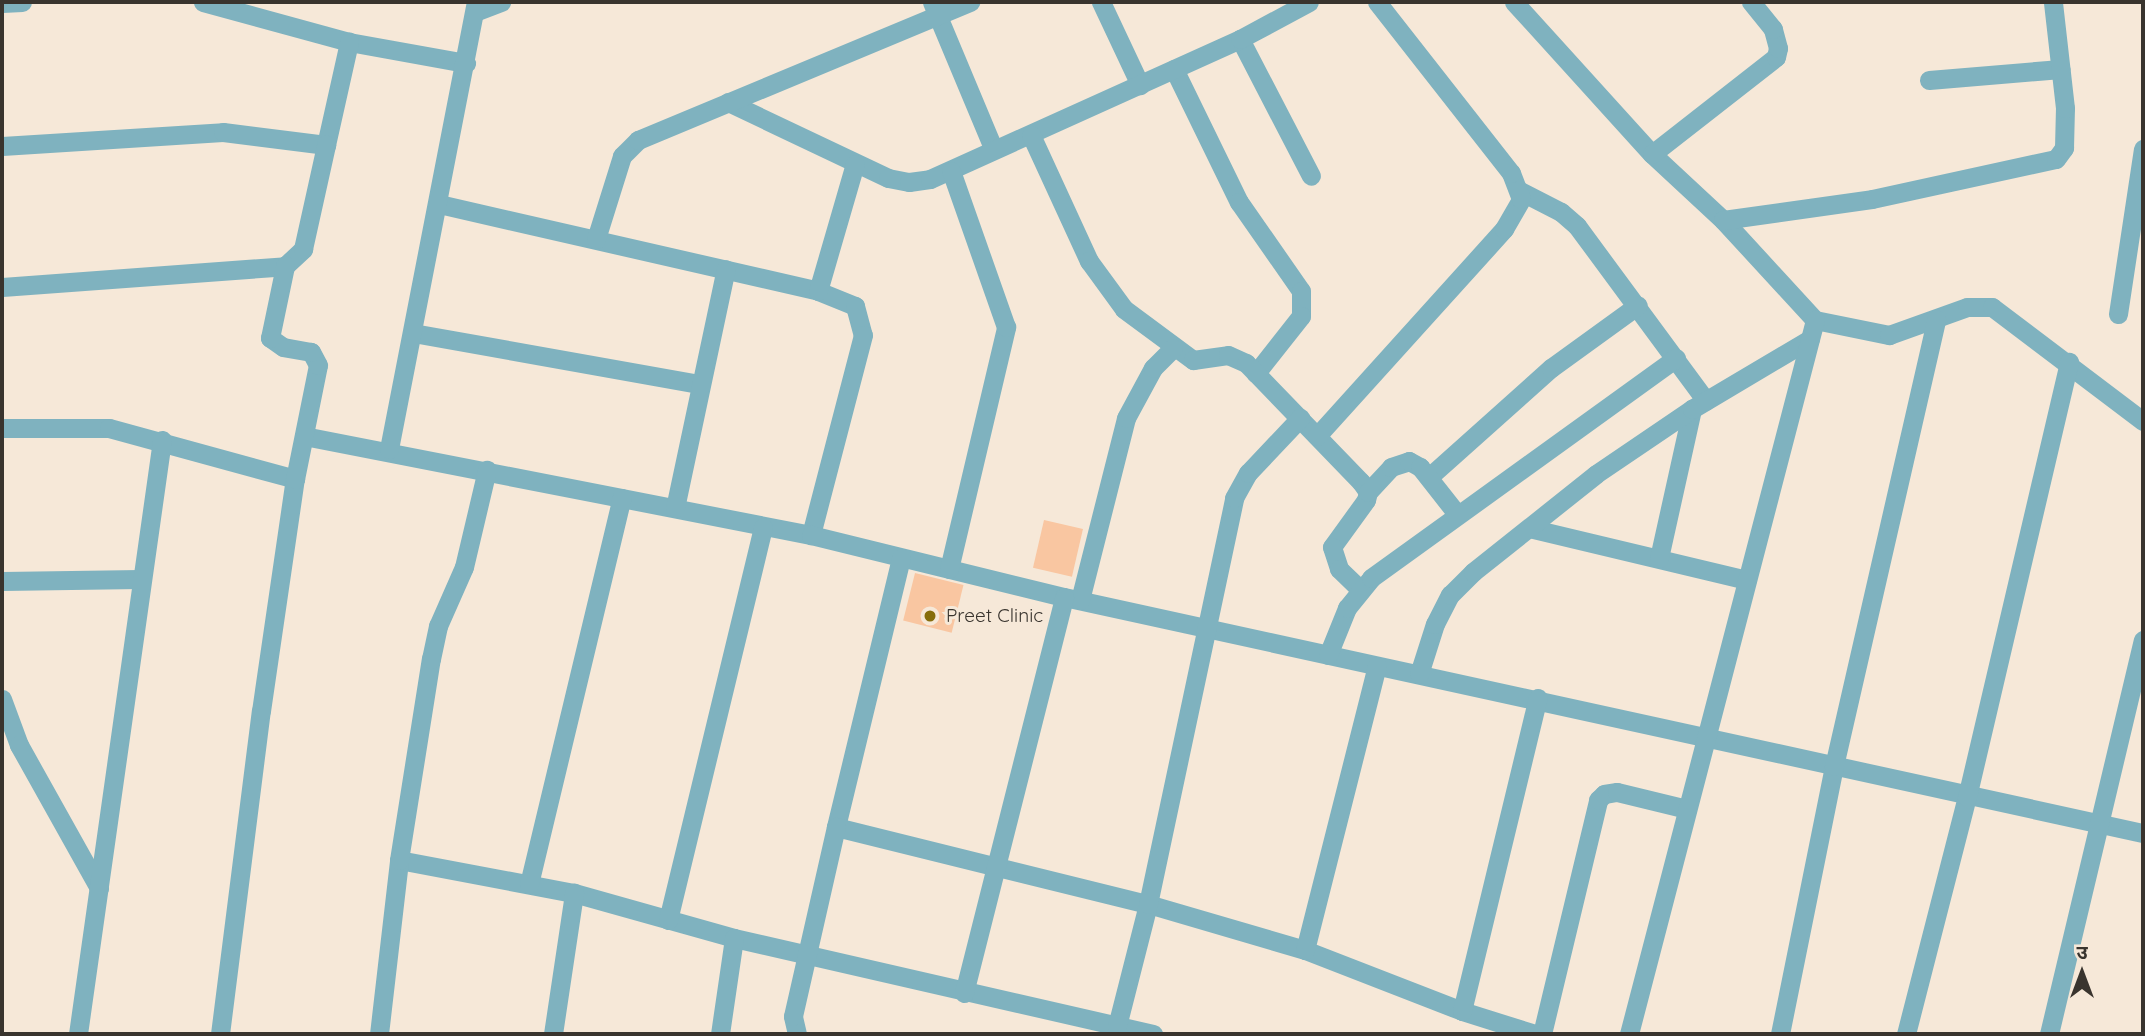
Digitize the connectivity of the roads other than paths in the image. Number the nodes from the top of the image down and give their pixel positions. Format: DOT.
graph roads {
  1 [pos="22,2"];
  2 [pos="203,2"];
  3 [pos="501,2"];
  4 [pos="970,2"];
  5 [pos="1101,2"];
  6 [pos="1309,2"];
  7 [pos="1377,2"];
  8 [pos="1514,2"];
  9 [pos="1751,2"];
  10 [pos="2053,2"];
  11 [pos="2,4"];
  12 [pos="476,7"];
  13 [pos="935,9"];
  14 [pos="1240,39"];
  15 [pos="349,42"];
  16 [pos="466,64"];
  17 [pos="1174,69"];
  18 [pos="2061,69"];
  19 [pos="1929,80"];
  20 [pos="1140,85"];
  21 [pos="728,103"];
  22 [pos="1031,135"];
  23 [pos="326,145"];
  24 [pos="2,146"];
  25 [pos="2143,149"];
  26 [pos="994,150"];
  27 [pos="1652,153"];
  28 [pos="855,164"];
  29 [pos="951,171"];
  30 [pos="1311,176"];
  31 [pos="1520,191"];
  32 [pos="439,204"];
  33 [pos="1723,220"];
  34 [pos="596,239"];
  35 [pos="285,266"];
  36 [pos="726,269"];
  37 [pos="2,288"];
  38 [pos="818,291"];
  39 [pos="1638,305"];
  40 [pos="2118,314"];
  41 [pos="1936,320"];
  42 [pos="1812,329"];
  43 [pos="414,333"];
  44 [pos="1173,348"];
  45 [pos="1676,358"];
  46 [pos="2069,362"];
  47 [pos="1256,373"];
  48 [pos="700,384"];
  49 [pos="1699,405"];
  50 [pos="1300,418"];
  51 [pos="2143,421"];
  52 [pos="2,428"];
  53 [pos="304,436"];
  54 [pos="1317,436"];
  55 [pos="162,440"];
  56 [pos="389,449"];
  57 [pos="487,470"];
  58 [pos="1429,477"];
  59 [pos="295,479"];
  60 [pos="1368,492"];
  61 [pos="622,498"];
  62 [pos="675,508"];
  63 [pos="1457,514"];
  64 [pos="763,527"];
  65 [pos="1529,528"];
  66 [pos="811,535"];
  67 [pos="901,558"];
  68 [pos="1659,558"];
  69 [pos="949,569"];
  70 [pos="140,579"];
  71 [pos="1747,580"];
  72 [pos="2,581"];
  73 [pos="1360,589"];
  74 [pos="1072,599"];
  75 [pos="1208,629"];
  76 [pos="2143,640"];
  77 [pos="1328,655"];
  78 [pos="1377,666"];
  79 [pos="1419,674"];
  80 [pos="1538,698"];
  81 [pos="2,699"];
  82 [pos="1705,737"];
  83 [pos="1834,766"];
  84 [pos="1968,797"];
  85 [pos="1687,809"];
  86 [pos="2101,823"];
  87 [pos="836,827"];
  88 [pos="2143,833"];
  89 [pos="399,860"];
  90 [pos="997,865"];
  91 [pos="529,884"];
  92 [pos="99,888"];
  93 [pos="574,893"];
  94 [pos="1148,904"];
  95 [pos="668,920"];
  96 [pos="734,939"];
  97 [pos="1305,950"];
  98 [pos="809,957"];
  99 [pos="964,993"];
  100 [pos="1462,1011"];
  101 [pos="1117,1026"];
  102 [pos="78,1034"];
  103 [pos="220,1034"];
  104 [pos="380,1034"];
  105 [pos="553,1034"];
  106 [pos="720,1034"];
  107 [pos="797,1034"];
  108 [pos="1153,1034"];
  109 [pos="1535,1034"];
  110 [pos="1542,1034"];
  111 [pos="1629,1034"];
  112 [pos="1782,1034"];
  113 [pos="1906,1034"];
  114 [pos="2049,1034"];
  1 -- 11 [label="street"];
  2 -- 15 [label="street"];
  3 -- 12 [label="street"];
  4 -- 13 [label="street"];
  5 -- 20 [label="street"];
  6 -- 14 [label="street"];
  7 -- 31 [label="street"];
  8 -- 27 [label="street"];
  9 -- 27 [label="street"];
  10 -- 18 [label="street"];
  12 -- 16 [label="street"];
  13 -- 21 [label="street"];
  13 -- 26 [label="street"];
  14 -- 17 [label="street"];
  14 -- 30 [label="street"];
  15 -- 16 [label="street"];
  15 -- 23 [label="street"];
  16 -- 32 [label="street"];
  17 -- 20 [label="street"];
  17 -- 47 [label="street"];
  18 -- 19 [label="street"];
  18 -- 33 [label="street"];
  20 -- 22 [label="street"];
  21 -- 28 [label="street"];
  21 -- 34 [label="street"];
  22 -- 26 [label="street"];
  22 -- 44 [label="street"];
  23 -- 24 [label="street"];
  23 -- 35 [label="street"];
  25 -- 40 [label="street"];
  26 -- 29 [label="street"];
  27 -- 33 [label="street"];
  28 -- 29 [label="street"];
  28 -- 38 [label="street"];
  29 -- 69 [label="street"];
  31 -- 39 [label="street"];
  31 -- 54 [label="street"];
  32 -- 34 [label="street"];
  32 -- 43 [label="street"];
  33 -- 42 [label="street"];
  34 -- 36 [label="street"];
  35 -- 37 [label="street"];
  35 -- 53 [label="street"];
  36 -- 38 [label="street"];
  36 -- 48 [label="street"];
  38 -- 66 [label="street"];
  39 -- 45 [label="street"];
  39 -- 58 [label="street"];
  41 -- 42 [label="street"];
  41 -- 46 [label="street"];
  41 -- 83 [label="street"];
  42 -- 49 [label="street"];
  42 -- 71 [label="street"];
  43 -- 48 [label="street"];
  43 -- 56 [label="street"];
  44 -- 47 [label="street"];
  44 -- 74 [label="street"];
  45 -- 49 [label="street"];
  45 -- 63 [label="street"];
  46 -- 51 [label="street"];
  46 -- 84 [label="street"];
  47 -- 50 [label="street"];
  48 -- 62 [label="street"];
  49 -- 65 [label="street"];
  49 -- 68 [label="street"];
  50 -- 54 [label="street"];
  50 -- 75 [label="street"];
  52 -- 55 [label="street"];
  53 -- 56 [label="street"];
  53 -- 59 [label="street"];
  54 -- 60 [label="street"];
  55 -- 59 [label="street"];
  55 -- 70 [label="street"];
  56 -- 57 [label="street"];
  57 -- 61 [label="street"];
  57 -- 89 [label="street"];
  58 -- 60 [label="street"];
  58 -- 63 [label="street"];
  59 -- 103 [label="street"];
  60 -- 73 [label="street"];
  61 -- 62 [label="street"];
  61 -- 91 [label="street"];
  62 -- 64 [label="street"];
  63 -- 73 [label="street"];
  64 -- 66 [label="street"];
  64 -- 95 [label="street"];
  65 -- 68 [label="street"];
  65 -- 79 [label="street"];
  66 -- 67 [label="street"];
  67 -- 69 [label="street"];
  67 -- 87 [label="street"];
  68 -- 71 [label="street"];
  69 -- 74 [label="street"];
  70 -- 72 [label="street"];
  70 -- 92 [label="street"];
  71 -- 82 [label="street"];
  73 -- 77 [label="street"];
  74 -- 75 [label="street"];
  74 -- 90 [label="street"];
  75 -- 77 [label="street"];
  75 -- 94 [label="street"];
  76 -- 86 [label="street"];
  77 -- 78 [label="street"];
  78 -- 79 [label="street"];
  78 -- 97 [label="street"];
  79 -- 80 [label="street"];
  80 -- 82 [label="street"];
  80 -- 100 [label="street"];
  81 -- 92 [label="street"];
  82 -- 83 [label="street"];
  82 -- 85 [label="street"];
  83 -- 84 [label="street"];
  83 -- 112 [label="street"];
  84 -- 86 [label="street"];
  84 -- 113 [label="street"];
  85 -- 110 [label="street"];
  85 -- 111 [label="street"];
  86 -- 88 [label="street"];
  86 -- 114 [label="street"];
  87 -- 90 [label="street"];
  87 -- 98 [label="street"];
  89 -- 91 [label="street"];
  89 -- 104 [label="street"];
  90 -- 94 [label="street"];
  90 -- 99 [label="street"];
  91 -- 93 [label="street"];
  92 -- 102 [label="street"];
  93 -- 95 [label="street"];
  93 -- 105 [label="street"];
  94 -- 97 [label="street"];
  94 -- 101 [label="street"];
  95 -- 96 [label="street"];
  96 -- 98 [label="street"];
  96 -- 106 [label="street"];
  97 -- 100 [label="street"];
  98 -- 99 [label="street"];
  98 -- 107 [label="street"];
  99 -- 101 [label="street"];
  100 -- 109 [label="street"];
  101 -- 108 [label="street"];
}
